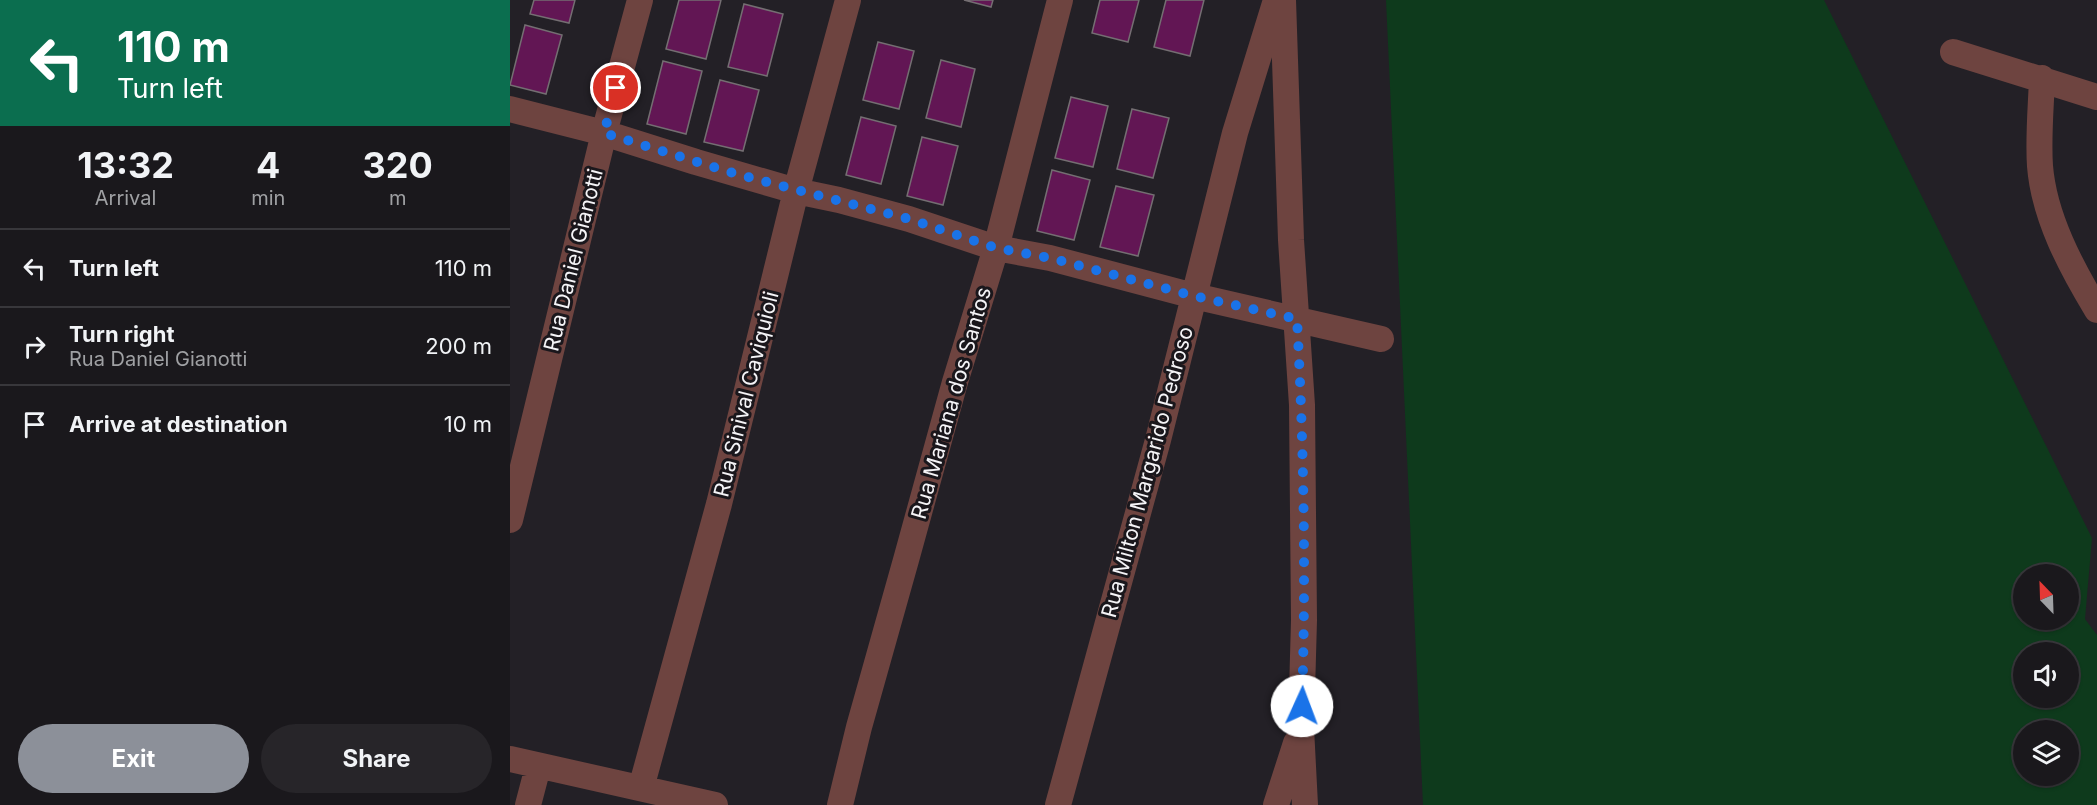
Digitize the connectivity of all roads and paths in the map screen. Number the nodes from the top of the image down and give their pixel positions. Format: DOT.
graph roads {
  1 [pos="640,0"];
  2 [pos="848,0"];
  3 [pos="1060,0"];
  4 [pos="1276,0"];
  5 [pos="1283,0"];
  6 [pos="1953,52"];
  7 [pos="2042,78"];
  8 [pos="2097,97"];
  9 [pos="510,110"];
  10 [pos="604,133"];
  11 [pos="796,190"];
  12 [pos="996,248"];
  13 [pos="1194,296"];
  14 [pos="2097,309"];
  15 [pos="1297,319"];
  16 [pos="1381,339"];
  17 [pos="510,520"];
  18 [pos="1301,728"];
  19 [pos="510,759"];
  20 [pos="538,767"];
  21 [pos="641,788"];
  22 [pos="528,805"];
  23 [pos="715,805"];
  24 [pos="840,805"];
  25 [pos="1058,805"];
  26 [pos="1276,805"];
  27 [pos="1305,805"];
  1 -- 10 [label="street, Rua Daniel Gianotti"];
  2 -- 11 [label="street, Rua Sinival Caviquioli"];
  3 -- 12 [label="street, Rua Mariana dos Santos"];
  4 -- 13 [label="street, Rua Milton Margarido Pedroso"];
  5 -- 15 [label="street"];
  6 -- 7 [label="street"];
  7 -- 8 [label="street"];
  7 -- 14 [label="street"];
  9 -- 10 [label="street"];
  10 -- 11 [label="street"];
  10 -- 17 [label="street, Rua Daniel Gianotti"];
  11 -- 12 [label="street"];
  11 -- 21 [label="street, Rua Sinival Caviquioli"];
  12 -- 13 [label="street"];
  12 -- 24 [label="street, Rua Mariana dos Santos"];
  13 -- 15 [label="street"];
  13 -- 25 [label="street, Rua Milton Margarido Pedroso"];
  15 -- 16 [label="street"];
  15 -- 18 [label="street"];
  18 -- 26 [label="street"];
  18 -- 27 [label="street"];
  19 -- 20 [label="street"];
  20 -- 21 [label="street"];
  20 -- 22 [label="street"];
  21 -- 23 [label="street"];
}
